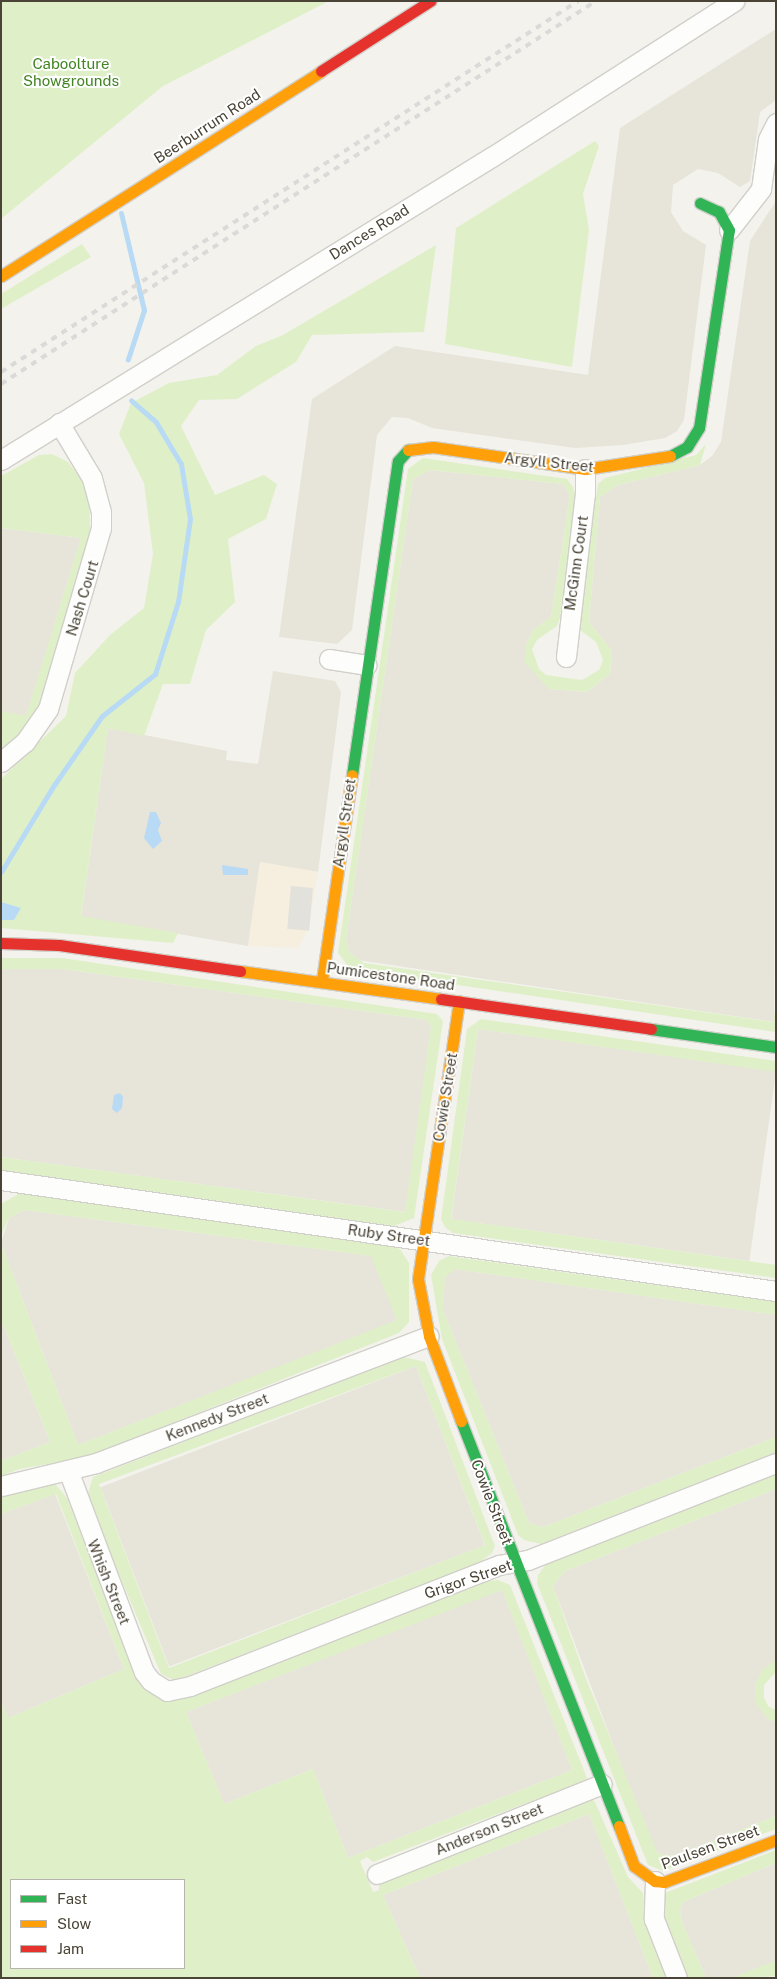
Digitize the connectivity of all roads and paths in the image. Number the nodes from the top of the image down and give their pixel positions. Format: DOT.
graph roads {
  1 [pos="430,1"];
  2 [pos="734,1"];
  3 [pos="775,123"];
  4 [pos="700,203"];
  5 [pos="729,230"];
  6 [pos="1,276"];
  7 [pos="59,423"];
  8 [pos="1,460"];
  9 [pos="585,469"];
  10 [pos="566,657"];
  11 [pos="329,659"];
  12 [pos="367,665"];
  13 [pos="1,762"];
  14 [pos="1,943"];
  15 [pos="322,980"];
  16 [pos="458,1001"];
  17 [pos="776,1047"];
  18 [pos="1,1180"];
  19 [pos="423,1240"];
  20 [pos="776,1291"];
  21 [pos="429,1336"];
  22 [pos="776,1464"];
  23 [pos="68,1470"];
  24 [pos="1,1486"];
  25 [pos="515,1562"];
  26 [pos="160,1688"];
  27 [pos="602,1784"];
  28 [pos="776,1840"];
  29 [pos="377,1874"];
  30 [pos="655,1881"];
  31 [pos="677,1978"];
  1 -- 6 [label="street, Beerburrum Road"];
  2 -- 7 [label="street, Dances Road"];
  3 -- 5 [label="street, Argyll Street"];
  4 -- 5 [label="street"];
  5 -- 9 [label="street, Argyll Street"];
  7 -- 8 [label="street, Dances Road"];
  7 -- 13 [label="street, Nash Court"];
  9 -- 10 [label="street, McGinn Court"];
  9 -- 12 [label="street, Argyll Street"];
  11 -- 12 [label="street"];
  12 -- 15 [label="street, Argyll Street"];
  14 -- 15 [label="street, Pumicestone Road"];
  15 -- 16 [label="street, Pumicestone Road"];
  16 -- 17 [label="street, Pumicestone Road"];
  16 -- 19 [label="street, Cowie Street"];
  18 -- 19 [label="street, Ruby Street"];
  19 -- 20 [label="street, Ruby Street"];
  19 -- 21 [label="street, Cowie Street"];
  21 -- 23 [label="street, Kennedy Street"];
  21 -- 25 [label="street, Cowie Street"];
  22 -- 25 [label="street, Grigor Street"];
  23 -- 24 [label="street, Kennedy Street"];
  23 -- 26 [label="street, Whish Street"];
  25 -- 26 [label="street, Grigor Street"];
  25 -- 27 [label="street, Cowie Street"];
  27 -- 29 [label="street, Anderson Street"];
  27 -- 30 [label="street, Cowie Street"];
  28 -- 30 [label="street, Paulsen Street"];
  30 -- 31 [label="street"];
}
